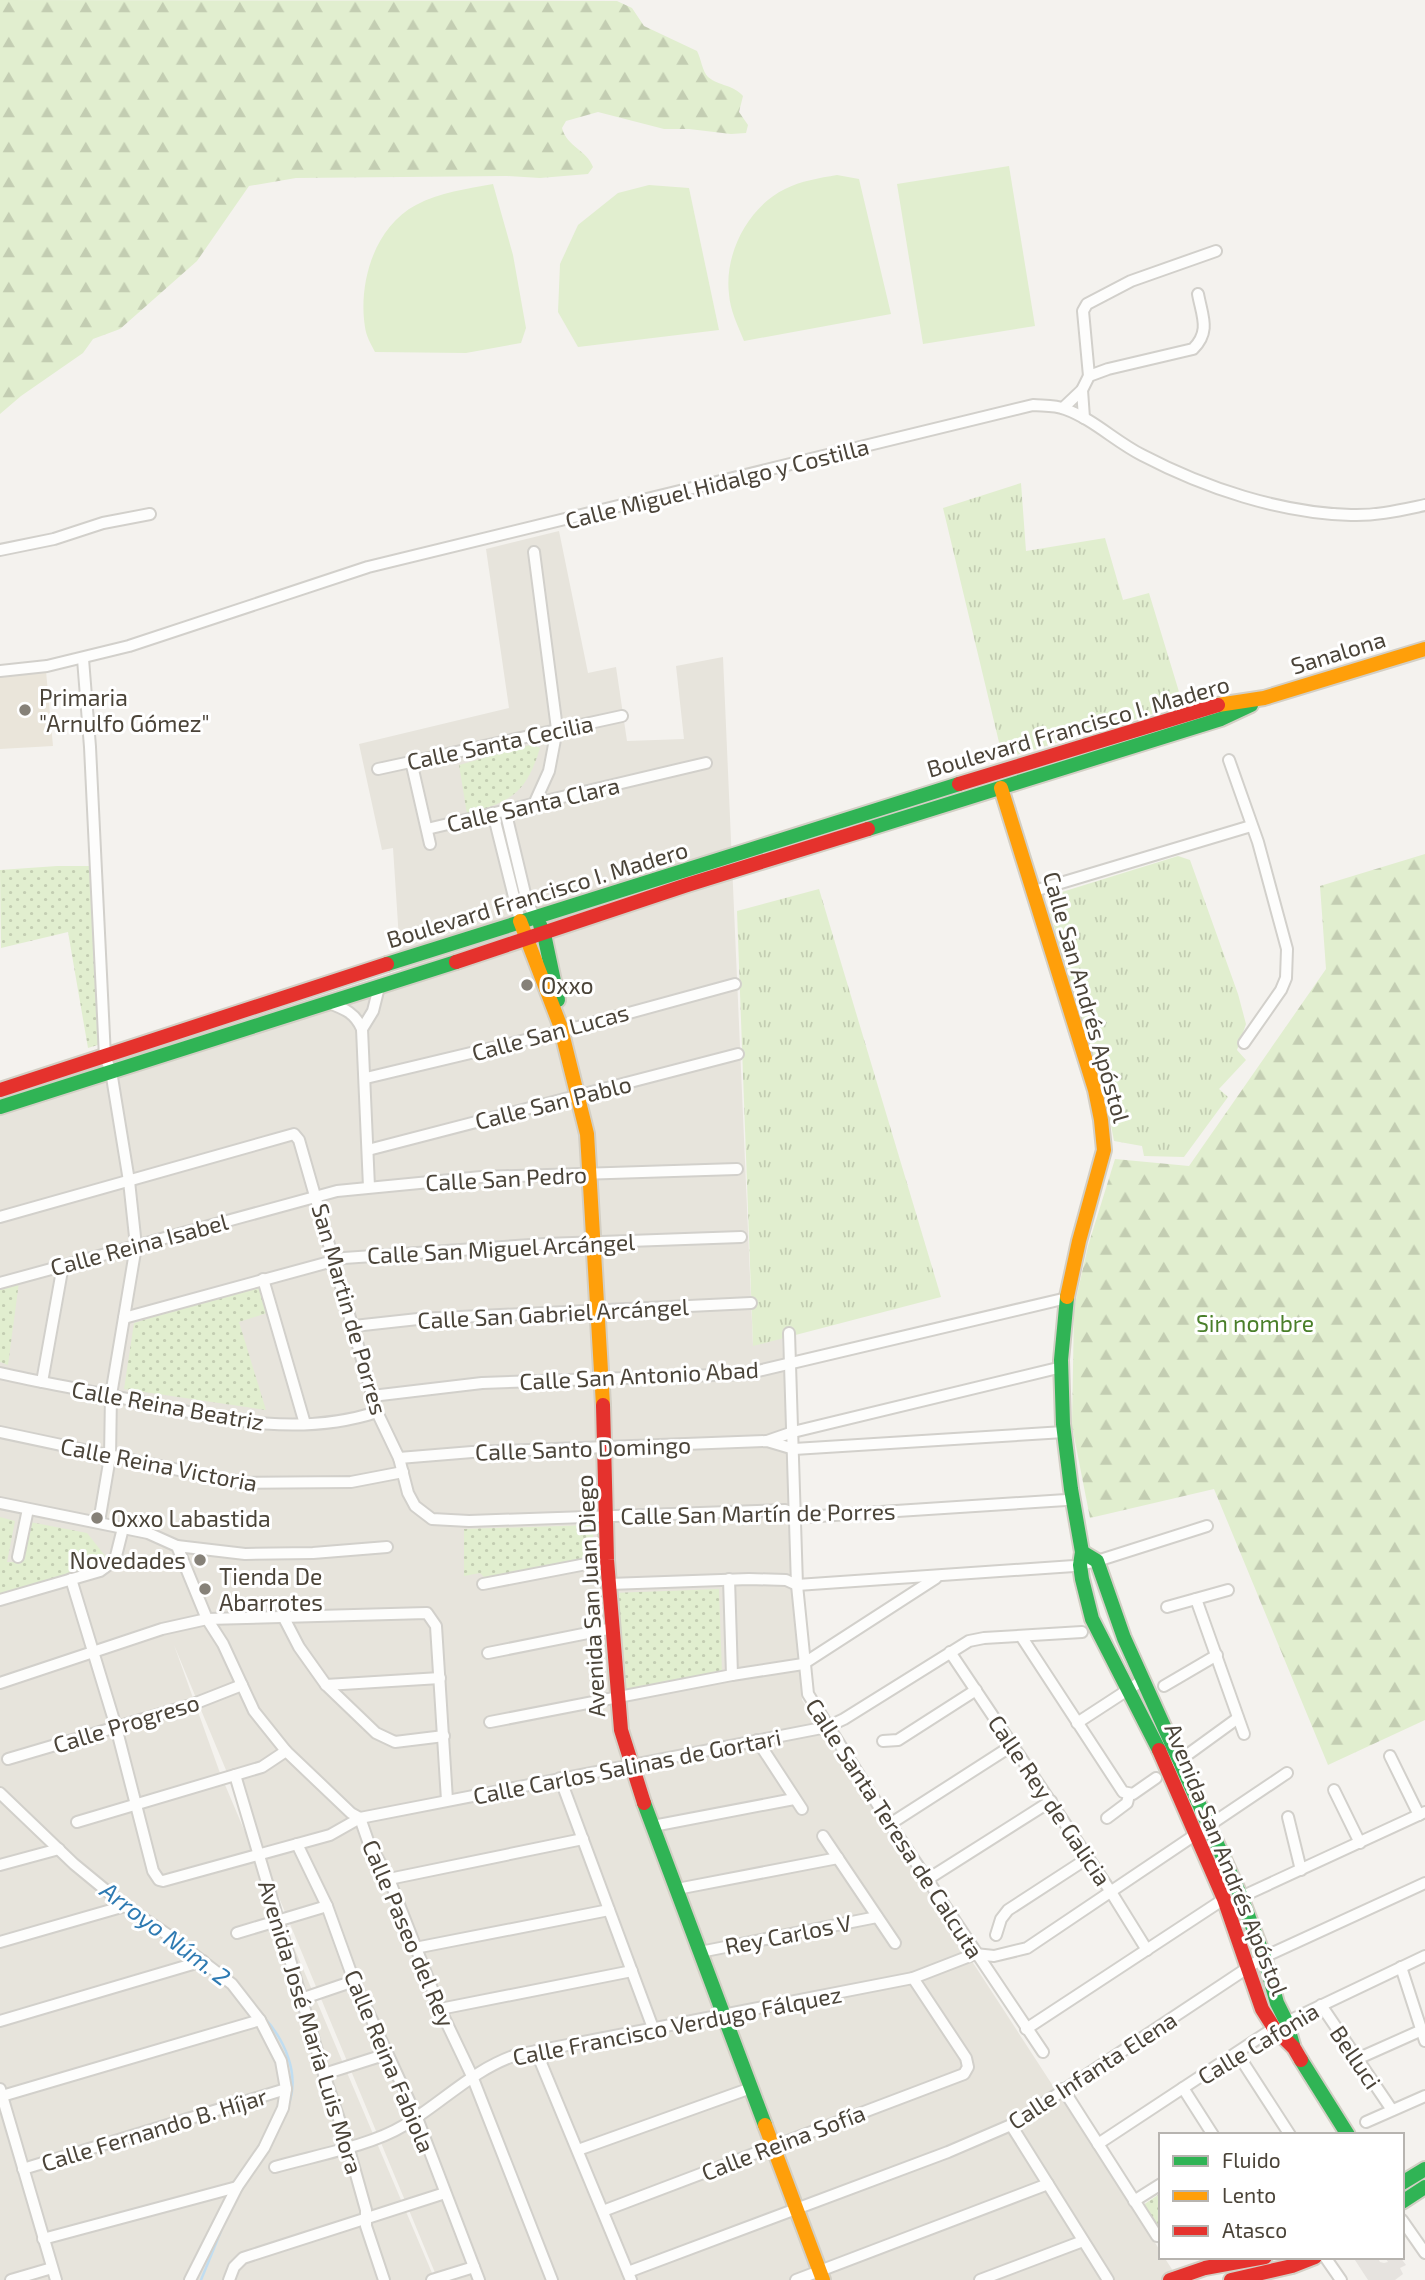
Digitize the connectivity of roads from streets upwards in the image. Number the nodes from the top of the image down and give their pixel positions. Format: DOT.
graph roads {
  1 [pos="1216,251"];
  2 [pos="1198,294"];
  3 [pos="1089,376"];
  4 [pos="1082,390"];
  5 [pos="1063,408"];
  6 [pos="1084,418"];
  7 [pos="1425,505"];
  8 [pos="150,514"];
  9 [pos="0,550"];
  10 [pos="534,552"];
  11 [pos="1425,649"];
  12 [pos="83,659"];
  13 [pos="0,671"];
  14 [pos="1264,698"];
  15 [pos="622,716"];
  16 [pos="557,729"];
  17 [pos="1123,734"];
  18 [pos="1128,749"];
  19 [pos="411,761"];
  20 [pos="1230,761"];
  21 [pos="706,763"];
  22 [pos="378,769"];
  23 [pos="1001,788"];
  24 [pos="535,802"];
  25 [pos="499,812"];
  26 [pos="1251,826"];
  27 [pos="427,829"];
  28 [pos="430,845"];
  29 [pos="1034,891"];
  30 [pos="535,917"];
  31 [pos="520,921"];
  32 [pos="544,934"];
  33 [pos="528,939"];
  34 [pos="735,984"];
  35 [pos="379,987"];
  36 [pos="329,1003"];
  37 [pos="561,1025"];
  38 [pos="362,1028"];
  39 [pos="1244,1043"];
  40 [pos="738,1054"];
  41 [pos="105,1057"];
  42 [pos="111,1072"];
  43 [pos="366,1078"];
  44 [pos="0,1090"];
  45 [pos="580,1096"];
  46 [pos="0,1107"];
  47 [pos="368,1150"];
  48 [pos="737,1169"];
  49 [pos="589,1174"];
  50 [pos="129,1181"];
  51 [pos="369,1186"];
  52 [pos="317,1195"];
  53 [pos="278,1206"];
  54 [pos="0,1217"];
  55 [pos="741,1237"];
  56 [pos="594,1242"];
  57 [pos="136,1246"];
  58 [pos="334,1259"];
  59 [pos="63,1265"];
  60 [pos="263,1279"];
  61 [pos="0,1283"];
  62 [pos="1067,1298"];
  63 [pos="751,1303"];
  64 [pos="598,1310"];
  65 [pos="124,1318"];
  66 [pos="354,1326"];
  67 [pos="789,1333"];
  68 [pos="791,1364"];
  69 [pos="1062,1367"];
  70 [pos="0,1373"];
  71 [pos="602,1378"];
  72 [pos="42,1382"];
  73 [pos="111,1395"];
  74 [pos="372,1396"];
  75 [pos="377,1412"];
  76 [pos="305,1424"];
  77 [pos="0,1432"];
  78 [pos="793,1432"];
  79 [pos="1064,1432"];
  80 [pos="767,1441"];
  81 [pos="605,1447"];
  82 [pos="794,1449"];
  83 [pos="110,1457"];
  84 [pos="399,1458"];
  85 [pos="403,1472"];
  86 [pos="1072,1497"];
  87 [pos="0,1503"];
  88 [pos="28,1508"];
  89 [pos="795,1513"];
  90 [pos="607,1516"];
  91 [pos="443,1521"];
  92 [pos="99,1522"];
  93 [pos="1207,1526"];
  94 [pos="123,1528"];
  95 [pos="177,1546"];
  96 [pos="387,1547"];
  97 [pos="18,1557"];
  98 [pos="1081,1558"];
  99 [pos="607,1560"];
  100 [pos="1097,1561"];
  101 [pos="940,1576"];
  102 [pos="71,1579"];
  103 [pos="729,1579"];
  104 [pos="483,1584"];
  105 [pos="609,1584"];
  106 [pos="797,1585"];
  107 [pos="1228,1590"];
  108 [pos="1196,1599"];
  109 [pos="0,1600"];
  110 [pos="1167,1607"];
  111 [pos="284,1618"];
  112 [pos="207,1619"];
  113 [pos="612,1628"];
  114 [pos="1082,1632"];
  115 [pos="1021,1636"];
  116 [pos="950,1652"];
  117 [pos="92,1653"];
  118 [pos="488,1653"];
  119 [pos="1217,1655"];
  120 [pos="803,1664"];
  121 [pos="732,1675"];
  122 [pos="440,1678"];
  123 [pos="1143,1681"];
  124 [pos="0,1683"];
  125 [pos="242,1685"];
  126 [pos="326,1685"];
  127 [pos="1164,1686"];
  128 [pos="1129,1689"];
  129 [pos="976,1690"];
  130 [pos="618,1697"];
  131 [pos="1238,1718"];
  132 [pos="491,1722"];
  133 [pos="1077,1723"];
  134 [pos="116,1727"];
  135 [pos="827,1727"];
  136 [pos="1244,1734"];
  137 [pos="444,1736"];
  138 [pos="757,1741"];
  139 [pos="883,1741"];
  140 [pos="1013,1745"];
  141 [pos="286,1751"];
  142 [pos="1390,1756"];
  143 [pos="8,1759"];
  144 [pos="630,1764"];
  145 [pos="1174,1765"];
  146 [pos="1287,1773"];
  147 [pos="235,1775"];
  148 [pos="559,1778"];
  149 [pos="1156,1779"];
  150 [pos="1334,1790"];
  151 [pos="0,1793"];
  152 [pos="1129,1795"];
  153 [pos="794,1799"];
  154 [pos="447,1800"];
  155 [pos="1051,1801"];
  156 [pos="136,1804"];
  157 [pos="802,1809"];
  158 [pos="1422,1813"];
  159 [pos="1288,1817"];
  160 [pos="360,1818"];
  161 [pos="1107,1818"];
  162 [pos="77,1822"];
  163 [pos="890,1825"];
  164 [pos="653,1826"];
  165 [pos="1209,1826"];
  166 [pos="1196,1835"];
  167 [pos="823,1836"];
  168 [pos="583,1839"];
  169 [pos="1360,1843"];
  170 [pos="298,1844"];
  171 [pos="60,1849"];
  172 [pos="258,1854"];
  173 [pos="838,1858"];
  174 [pos="1088,1858"];
  175 [pos="0,1865"];
  176 [pos="1301,1870"];
  177 [pos="389,1879"];
  178 [pos="928,1879"];
  179 [pos="1425,1884"];
  180 [pos="677,1889"];
  181 [pos="1111,1892"];
  182 [pos="1241,1896"];
  183 [pos="1224,1899"];
  184 [pos="125,1906"];
  185 [pos="327,1906"];
  186 [pos="609,1910"];
  187 [pos="877,1917"];
  188 [pos="279,1921"];
  189 [pos="237,1933"];
  190 [pos="996,1935"];
  191 [pos="0,1942"];
  192 [pos="895,1943"];
  193 [pos="415,1948"];
  194 [pos="1147,1950"];
  195 [pos="700,1952"];
  196 [pos="975,1954"];
  197 [pos="1425,1956"];
  198 [pos="1264,1957"];
  199 [pos="203,1961"];
  200 [pos="1401,1967"];
  201 [pos="1246,1969"];
  202 [pos="632,1971"];
  203 [pos="913,1978"];
  204 [pos="354,1981"];
  205 [pos="301,1999"];
  206 [pos="1321,2005"];
  207 [pos="440,2010"];
  208 [pos="723,2015"];
  209 [pos="260,2020"];
  210 [pos="0,2021"];
  211 [pos="1280,2025"];
  212 [pos="653,2028"];
  213 [pos="1026,2029"];
  214 [pos="1423,2036"];
  215 [pos="536,2051"];
  216 [pos="1043,2052"];
  217 [pos="1237,2053"];
  218 [pos="387,2054"];
  219 [pos="1357,2059"];
  220 [pos="324,2074"];
  221 [pos="472,2076"];
  222 [pos="751,2088"];
  223 [pos="1183,2088"];
  224 [pos="286,2089"];
  225 [pos="1063,2089"];
  226 [pos="1,2092"];
  227 [pos="1425,2096"];
  228 [pos="1392,2110"];
  229 [pos="416,2118"];
  230 [pos="1366,2122"];
  231 [pos="1011,2125"];
  232 [pos="1212,2133"];
  233 [pos="1289,2133"];
  234 [pos="1347,2133"];
  235 [pos="1098,2144"];
  236 [pos="348,2146"];
  237 [pos="774,2147"];
  238 [pos="578,2150"];
  239 [pos="275,2167"];
  240 [pos="23,2169"];
  241 [pos="1425,2169"];
  242 [pos="1404,2182"];
  243 [pos="1048,2184"];
  244 [pos="1159,2185"];
  245 [pos="237,2187"];
  246 [pos="1425,2187"];
  247 [pos="445,2193"];
  248 [pos="1134,2201"];
  249 [pos="1404,2201"];
  250 [pos="796,2208"];
  251 [pos="603,2211"];
  252 [pos="366,2219"];
  253 [pos="1404,2222"];
  254 [pos="1159,2236"];
  255 [pos="43,2239"];
  256 [pos="1083,2241"];
  257 [pos="1422,2241"];
  258 [pos="1425,2253"];
  259 [pos="1310,2259"];
  260 [pos="1328,2261"];
  261 [pos="474,2267"];
  262 [pos="52,2268"];
  263 [pos="1262,2268"];
  264 [pos="629,2276"];
  265 [pos="821,2276"];
  266 [pos="1178,2278"];
  267 [pos="194,2279"];
  268 [pos="11,2280"];
  269 [pos="55,2280"];
  270 [pos="229,2280"];
  271 [pos="384,2280"];
  272 [pos="432,2280"];
  273 [pos="479,2280"];
  274 [pos="552,2280"];
  275 [pos="796,2280"];
  276 [pos="980,2280"];
  277 [pos="1108,2280"];
  278 [pos="1231,2280"];
  279 [pos="1341,2280"];
  1 -- 3 [label="street"];
  2 -- 3 [label="street"];
  3 -- 4 [label="street"];
  4 -- 5 [label="street"];
  4 -- 6 [label="street"];
  5 -- 6 [label="street, Calle Miguel Hidalgo y Costilla"];
  5 -- 12 [label="street, Calle Miguel Hidalgo y Costilla"];
  6 -- 7 [label="street, Calle Miguel Hidalgo y Costilla"];
  8 -- 9 [label="street"];
  10 -- 16 [label="street"];
  11 -- 14 [label="street, Sanalona"];
  12 -- 13 [label="street, Calle Miguel Hidalgo y Costilla"];
  12 -- 41 [label="street"];
  14 -- 17 [label="street, Boulevard Francisco I. Madero"];
  14 -- 18 [label="street, Boulevard Francisco I. Madero"];
  15 -- 16 [label="street, Calle Santa Cecilia"];
  16 -- 19 [label="street, Calle Santa Cecilia"];
  16 -- 24 [label="street"];
  17 -- 18 [label="street"];
  17 -- 30 [label="street, Boulevard Francisco I. Madero"];
  18 -- 23 [label="street, Boulevard Francisco I. Madero"];
  19 -- 22 [label="street, Calle Santa Cecilia"];
  19 -- 27 [label="street, Calle Santa Clara"];
  20 -- 26 [label="street"];
  21 -- 24 [label="street, Calle Santa Clara"];
  23 -- 29 [label="street, Calle San Andrés Apóstol"];
  23 -- 32 [label="street, Boulevard Francisco I. Madero"];
  24 -- 25 [label="street, Calle Santa Clara"];
  25 -- 27 [label="street, Calle Santa Clara"];
  25 -- 30 [label="street"];
  25 -- 31 [label="street"];
  26 -- 29 [label="street"];
  26 -- 39 [label="street"];
  27 -- 28 [label="street"];
  29 -- 62 [label="street, Calle San Andrés Apóstol"];
  30 -- 31 [label="street, Boulevard Francisco I. Madero"];
  30 -- 32 [label="street, Avenida San Juan Diego"];
  31 -- 33 [label="street, Avenida San Juan Diego"];
  31 -- 41 [label="street, Boulevard Francisco I. Madero"];
  32 -- 33 [label="street, Boulevard Francisco I. Madero"];
  32 -- 37 [label="street, Avenida San Juan Diego"];
  33 -- 35 [label="street, Boulevard Francisco I. Madero"];
  33 -- 37 [label="street, Avenida San Juan Diego"];
  34 -- 37 [label="street, Calle San Lucas"];
  35 -- 36 [label="street, Boulevard Francisco I. Madero"];
  35 -- 38 [label="street"];
  36 -- 38 [label="street"];
  36 -- 42 [label="street, Boulevard Francisco I. Madero"];
  37 -- 43 [label="street, Calle San Lucas"];
  37 -- 45 [label="street, Avenida San Juan Diego"];
  38 -- 43 [label="street"];
  40 -- 45 [label="street, Calle San Pablo"];
  41 -- 42 [label="street"];
  41 -- 44 [label="street, Boulevard Francisco I. Madero"];
  42 -- 46 [label="street, Boulevard Francisco I. Madero"];
  42 -- 50 [label="street"];
  43 -- 47 [label="street"];
  45 -- 47 [label="street, Calle San Pablo"];
  45 -- 49 [label="street, Avenida San Juan Diego"];
  47 -- 51 [label="street"];
  48 -- 49 [label="street, Calle San Pedro"];
  49 -- 51 [label="street, Calle San Pedro"];
  49 -- 56 [label="street, Avenida San Juan Diego"];
  50 -- 52 [label="street, San Martin de Porres"];
  50 -- 54 [label="street"];
  50 -- 57 [label="street"];
  51 -- 52 [label="street, Calle San Pedro"];
  52 -- 53 [label="street, Calle San Pedro"];
  52 -- 58 [label="street, San Martin de Porres"];
  53 -- 57 [label="street, Calle Reina Isabel"];
  55 -- 56 [label="street, Calle San Miguel Arcángel"];
  56 -- 58 [label="street, Calle San Miguel Arcángel"];
  56 -- 64 [label="street, Avenida San Juan Diego"];
  57 -- 59 [label="street, Calle Reina Isabel"];
  57 -- 65 [label="street"];
  58 -- 60 [label="street, Calle San Miguel Arcángel"];
  58 -- 66 [label="street, San Martin de Porres"];
  59 -- 61 [label="street, Calle Reina Isabel"];
  59 -- 72 [label="street"];
  60 -- 65 [label="street, Calle San Miguel Arcángel"];
  60 -- 76 [label="street"];
  62 -- 68 [label="street, Calle San Antonio Abad"];
  62 -- 69 [label="street, Calle San Andrés Apóstol"];
  63 -- 64 [label="street, Calle San Gabriel Arcángel"];
  64 -- 66 [label="street, Calle San Gabriel Arcángel"];
  64 -- 71 [label="street, Avenida San Juan Diego"];
  65 -- 73 [label="street"];
  66 -- 74 [label="street, San Martin de Porres"];
  67 -- 68 [label="street, Calle Santa Teresa de Calcuta"];
  68 -- 71 [label="street, Calle San Antonio Abad"];
  68 -- 78 [label="street, Calle Santa Teresa de Calcuta"];
  69 -- 78 [label="street, Calle Santo Domingo"];
  69 -- 79 [label="street, Calle San Andrés Apóstol"];
  70 -- 72 [label="street, Calle Reina Beatriz"];
  71 -- 74 [label="street, Calle San Antonio Abad"];
  71 -- 81 [label="street, Avenida San Juan Diego"];
  72 -- 73 [label="street, Calle Reina Beatriz"];
  73 -- 76 [label="street, Calle Reina Beatriz"];
  73 -- 83 [label="street"];
  74 -- 75 [label="street, San Martin de Porres"];
  75 -- 76 [label="street, Calle Reina Beatriz"];
  75 -- 84 [label="street, San Martin de Porres"];
  77 -- 83 [label="street, Calle Reina Victoria"];
  78 -- 80 [label="street, Calle Santo Domingo"];
  78 -- 82 [label="street, Calle Santa Teresa de Calcuta"];
  79 -- 82 [label="street, Calle Santo Domingo"];
  79 -- 86 [label="street, Calle San Andrés Apóstol"];
  80 -- 81 [label="street, Calle Santo Domingo"];
  80 -- 82 [label="street, Calle Santo Domingo"];
  81 -- 84 [label="street, Calle Santo Domingo"];
  81 -- 90 [label="street, Avenida San Juan Diego"];
  82 -- 89 [label="street, Calle Santa Teresa de Calcuta"];
  83 -- 85 [label="street, Calle Reina Victoria"];
  83 -- 92 [label="street"];
  84 -- 85 [label="street, San Martin de Porres"];
  85 -- 91 [label="street, San Martin de Porres"];
  86 -- 89 [label="street, Calle San Martín de Porres"];
  86 -- 98 [label="street, Calle San Andrés Apóstol"];
  87 -- 88 [label="street"];
  88 -- 92 [label="street"];
  88 -- 97 [label="street"];
  89 -- 90 [label="street, Calle San Martín de Porres"];
  89 -- 106 [label="street, Calle Santa Teresa de Calcuta"];
  90 -- 91 [label="street, Calle San Martín de Porres"];
  90 -- 99 [label="street, Avenida San Juan Diego"];
  92 -- 94 [label="street"];
  93 -- 100 [label="street"];
  94 -- 95 [label="street"];
  94 -- 102 [label="street"];
  95 -- 96 [label="street"];
  95 -- 112 [label="street, Calle Paseo del Rey"];
  98 -- 100 [label="street"];
  98 -- 101 [label="street"];
  98 -- 128 [label="street, Avenida San Andrés Apóstol"];
  99 -- 104 [label="street"];
  99 -- 105 [label="street, Avenida San Juan Diego"];
  100 -- 123 [label="street, Avenida San Andrés Apóstol"];
  101 -- 106 [label="street"];
  101 -- 120 [label="street"];
  102 -- 109 [label="street"];
  102 -- 117 [label="street"];
  103 -- 105 [label="street"];
  103 -- 106 [label="street"];
  103 -- 121 [label="street"];
  105 -- 113 [label="street, Avenida San Juan Diego"];
  106 -- 120 [label="street, Calle Santa Teresa de Calcuta"];
  107 -- 108 [label="street"];
  108 -- 110 [label="street"];
  108 -- 119 [label="street"];
  111 -- 112 [label="street"];
  111 -- 122 [label="street"];
  111 -- 126 [label="street"];
  112 -- 117 [label="street"];
  112 -- 125 [label="street, Calle Paseo del Rey"];
  113 -- 118 [label="street"];
  113 -- 130 [label="street, Avenida San Juan Diego"];
  114 -- 115 [label="street, Calle Carlos Salinas de Gortari"];
  115 -- 116 [label="street, Calle Carlos Salinas de Gortari"];
  115 -- 133 [label="street"];
  116 -- 129 [label="street, Calle Rey de Galicia"];
  116 -- 135 [label="street, Calle Carlos Salinas de Gortari"];
  117 -- 124 [label="street"];
  117 -- 134 [label="street"];
  119 -- 127 [label="street"];
  119 -- 131 [label="street"];
  120 -- 121 [label="street"];
  120 -- 135 [label="street, Calle Santa Teresa de Calcuta"];
  121 -- 130 [label="street"];
  122 -- 126 [label="street"];
  122 -- 137 [label="street"];
  123 -- 128 [label="street"];
  123 -- 145 [label="street, Avenida San Andrés Apóstol"];
  125 -- 134 [label="street, Calle Progreso"];
  125 -- 141 [label="street, Calle Paseo del Rey"];
  126 -- 137 [label="street"];
  128 -- 133 [label="street"];
  128 -- 145 [label="street, Avenida San Andrés Apóstol"];
  129 -- 139 [label="street"];
  129 -- 140 [label="street, Calle Rey de Galicia"];
  130 -- 132 [label="street"];
  130 -- 144 [label="street, Avenida San Juan Diego"];
  131 -- 136 [label="street"];
  131 -- 145 [label="street"];
  133 -- 152 [label="street"];
  134 -- 143 [label="street, Calle Progreso"];
  134 -- 156 [label="street"];
  135 -- 138 [label="street, Calle Carlos Salinas de Gortari"];
  135 -- 163 [label="street, Calle Santa Teresa de Calcuta"];
  137 -- 154 [label="street"];
  138 -- 144 [label="street, Calle Carlos Salinas de Gortari"];
  138 -- 153 [label="street"];
  140 -- 155 [label="street, Calle Rey de Galicia"];
  140 -- 163 [label="street"];
  141 -- 147 [label="street"];
  141 -- 160 [label="street, Calle Paseo del Rey"];
  142 -- 158 [label="street"];
  144 -- 148 [label="street, Calle Carlos Salinas de Gortari"];
  144 -- 164 [label="street, Avenida San Juan Diego"];
  145 -- 165 [label="street, Avenida San Andrés Apóstol"];
  145 -- 166 [label="street, Avenida San Andrés Apóstol"];
  146 -- 165 [label="street, Calle Francisco Verdugo Fálquez"];
  147 -- 156 [label="street"];
  147 -- 172 [label="street, Avenida José María Luis Mora"];
  148 -- 154 [label="street, Calle Carlos Salinas de Gortari"];
  148 -- 168 [label="street"];
  149 -- 152 [label="street"];
  150 -- 169 [label="street"];
  151 -- 171 [label="street"];
  152 -- 161 [label="street"];
  153 -- 157 [label="street"];
  153 -- 164 [label="street"];
  154 -- 160 [label="street, Calle Carlos Salinas de Gortari"];
  155 -- 174 [label="street, Calle Rey de Galicia"];
  155 -- 178 [label="street"];
  156 -- 162 [label="street"];
  156 -- 172 [label="street, Calle Carlos Salinas de Gortari"];
  158 -- 169 [label="street"];
  159 -- 176 [label="street"];
  160 -- 170 [label="street, Calle Carlos Salinas de Gortari"];
  160 -- 177 [label="street, Calle Paseo del Rey"];
  163 -- 178 [label="street, Calle Santa Teresa de Calcuta"];
  164 -- 180 [label="street, Avenida San Juan Diego"];
  165 -- 166 [label="street, Calle Francisco Verdugo Fálquez"];
  165 -- 182 [label="street, Avenida San Andrés Apóstol"];
  166 -- 181 [label="street, Calle Francisco Verdugo Fálquez"];
  166 -- 183 [label="street, Avenida San Andrés Apóstol"];
  167 -- 173 [label="street"];
  168 -- 177 [label="street"];
  168 -- 186 [label="street"];
  169 -- 176 [label="street"];
  170 -- 172 [label="street, Calle Carlos Salinas de Gortari"];
  170 -- 185 [label="street, Calle Reina Fabiola"];
  171 -- 175 [label="street"];
  171 -- 184 [label="street"];
  172 -- 188 [label="street, Avenida José María Luis Mora"];
  173 -- 180 [label="street"];
  173 -- 187 [label="street"];
  174 -- 181 [label="street, Calle Rey de Galicia"];
  174 -- 190 [label="street"];
  176 -- 182 [label="street"];
  177 -- 193 [label="street, Calle Paseo del Rey"];
  178 -- 196 [label="street, Calle Santa Teresa de Calcuta"];
  179 -- 198 [label="street, Calle Infanta Elena"];
  180 -- 195 [label="street, Avenida San Juan Diego"];
  181 -- 194 [label="street, Calle Rey de Galicia"];
  181 -- 196 [label="street, Calle Francisco Verdugo Fálquez"];
  182 -- 198 [label="street, Avenida San Andrés Apóstol"];
  183 -- 194 [label="street"];
  183 -- 201 [label="street, Avenida San Andrés Apóstol"];
  184 -- 191 [label="street"];
  184 -- 199 [label="street"];
  185 -- 188 [label="street"];
  185 -- 204 [label="street, Calle Reina Fabiola"];
  186 -- 193 [label="street"];
  186 -- 202 [label="street"];
  187 -- 192 [label="street"];
  187 -- 195 [label="street, Rey Carlos V"];
  188 -- 189 [label="street"];
  188 -- 205 [label="street, Avenida José María Luis Mora"];
  193 -- 207 [label="street, Calle Paseo del Rey"];
  194 -- 213 [label="street"];
  195 -- 208 [label="street, Avenida San Juan Diego"];
  196 -- 203 [label="street, Calle Francisco Verdugo Fálquez"];
  196 -- 213 [label="street, Calle Santa Teresa de Calcuta"];
  197 -- 200 [label="street, Calle Cafonia"];
  198 -- 201 [label="street, Calle Infanta Elena"];
  198 -- 211 [label="street, Avenida San Andrés Apóstol"];
  199 -- 209 [label="street"];
  199 -- 210 [label="street"];
  200 -- 206 [label="street, Calle Cafonia"];
  200 -- 214 [label="street"];
  201 -- 211 [label="street, Avenida San Andrés Apóstol"];
  201 -- 225 [label="street, Calle Infanta Elena"];
  202 -- 207 [label="street"];
  202 -- 212 [label="street"];
  203 -- 208 [label="street, Calle Francisco Verdugo Fálquez"];
  203 -- 237 [label="street, Calle Reina Sofía"];
  204 -- 205 [label="street"];
  204 -- 218 [label="street, Calle Reina Fabiola"];
  205 -- 220 [label="street, Avenida José María Luis Mora"];
  206 -- 211 [label="street, Calle Cafonia"];
  206 -- 219 [label="street, Belluci"];
  207 -- 221 [label="street, Calle Paseo del Rey"];
  208 -- 212 [label="street, Calle Francisco Verdugo Fálquez"];
  208 -- 222 [label="street, Avenida San Juan Diego"];
  209 -- 224 [label="street"];
  209 -- 226 [label="street"];
  211 -- 217 [label="street, Calle Cafonia"];
  211 -- 234 [label="street, Avenida San Andrés Apóstol"];
  212 -- 215 [label="street, Calle Francisco Verdugo Fálquez"];
  213 -- 216 [label="street, Calle Santa Teresa de Calcuta"];
  214 -- 219 [label="street"];
  215 -- 221 [label="street, Calle Francisco Verdugo Fálquez"];
  215 -- 238 [label="street"];
  217 -- 223 [label="street, Calle Cafonia"];
  217 -- 233 [label="street"];
  218 -- 220 [label="street"];
  218 -- 229 [label="street, Calle Reina Fabiola"];
  219 -- 228 [label="street, Belluci"];
  220 -- 236 [label="street, Avenida José María Luis Mora"];
  221 -- 229 [label="street, Calle Francisco Verdugo Fálquez"];
  221 -- 274 [label="street, Calle Paseo del Rey"];
  222 -- 237 [label="street, Avenida San Juan Diego"];
  222 -- 238 [label="street"];
  223 -- 232 [label="street"];
  223 -- 235 [label="street, Calle Cafonia"];
  224 -- 240 [label="street, Calle Fernando B. Híjar"];
  224 -- 245 [label="street"];
  225 -- 231 [label="street, Calle Infanta Elena"];
  225 -- 235 [label="street"];
  226 -- 240 [label="street"];
  227 -- 228 [label="street"];
  228 -- 230 [label="street"];
  229 -- 236 [label="street, Calle Francisco Verdugo Fálquez"];
  229 -- 247 [label="street, Calle Reina Fabiola"];
  231 -- 243 [label="street"];
  231 -- 250 [label="street, Calle Infanta Elena"];
  235 -- 248 [label="street"];
  236 -- 239 [label="street, Calle Francisco Verdugo Fálquez"];
  236 -- 252 [label="street, Avenida José María Luis Mora"];
  237 -- 250 [label="street, Avenida San Juan Diego"];
  237 -- 251 [label="street, Calle Reina Sofía"];
  238 -- 251 [label="street"];
  240 -- 255 [label="street"];
  241 -- 242 [label="street"];
  243 -- 256 [label="street"];
  243 -- 265 [label="street"];
  244 -- 248 [label="street"];
  245 -- 255 [label="street"];
  245 -- 267 [label="street"];
  246 -- 249 [label="street"];
  247 -- 252 [label="street"];
  247 -- 261 [label="street, Calle Reina Fabiola"];
  248 -- 254 [label="street"];
  250 -- 264 [label="street, Calle Infanta Elena"];
  250 -- 265 [label="street, Avenida San Juan Diego"];
  251 -- 264 [label="street"];
  252 -- 270 [label="street"];
  252 -- 271 [label="street, Avenida José María Luis Mora"];
  253 -- 257 [label="street"];
  255 -- 262 [label="street"];
  256 -- 276 [label="street"];
  256 -- 277 [label="street"];
  257 -- 258 [label="street"];
  259 -- 263 [label="street"];
  260 -- 279 [label="street"];
  261 -- 272 [label="street"];
  261 -- 273 [label="street, Calle Reina Fabiola"];
  262 -- 268 [label="street"];
  262 -- 269 [label="street"];
  263 -- 266 [label="street"];
  263 -- 278 [label="street"];
  265 -- 275 [label="street"];
}
